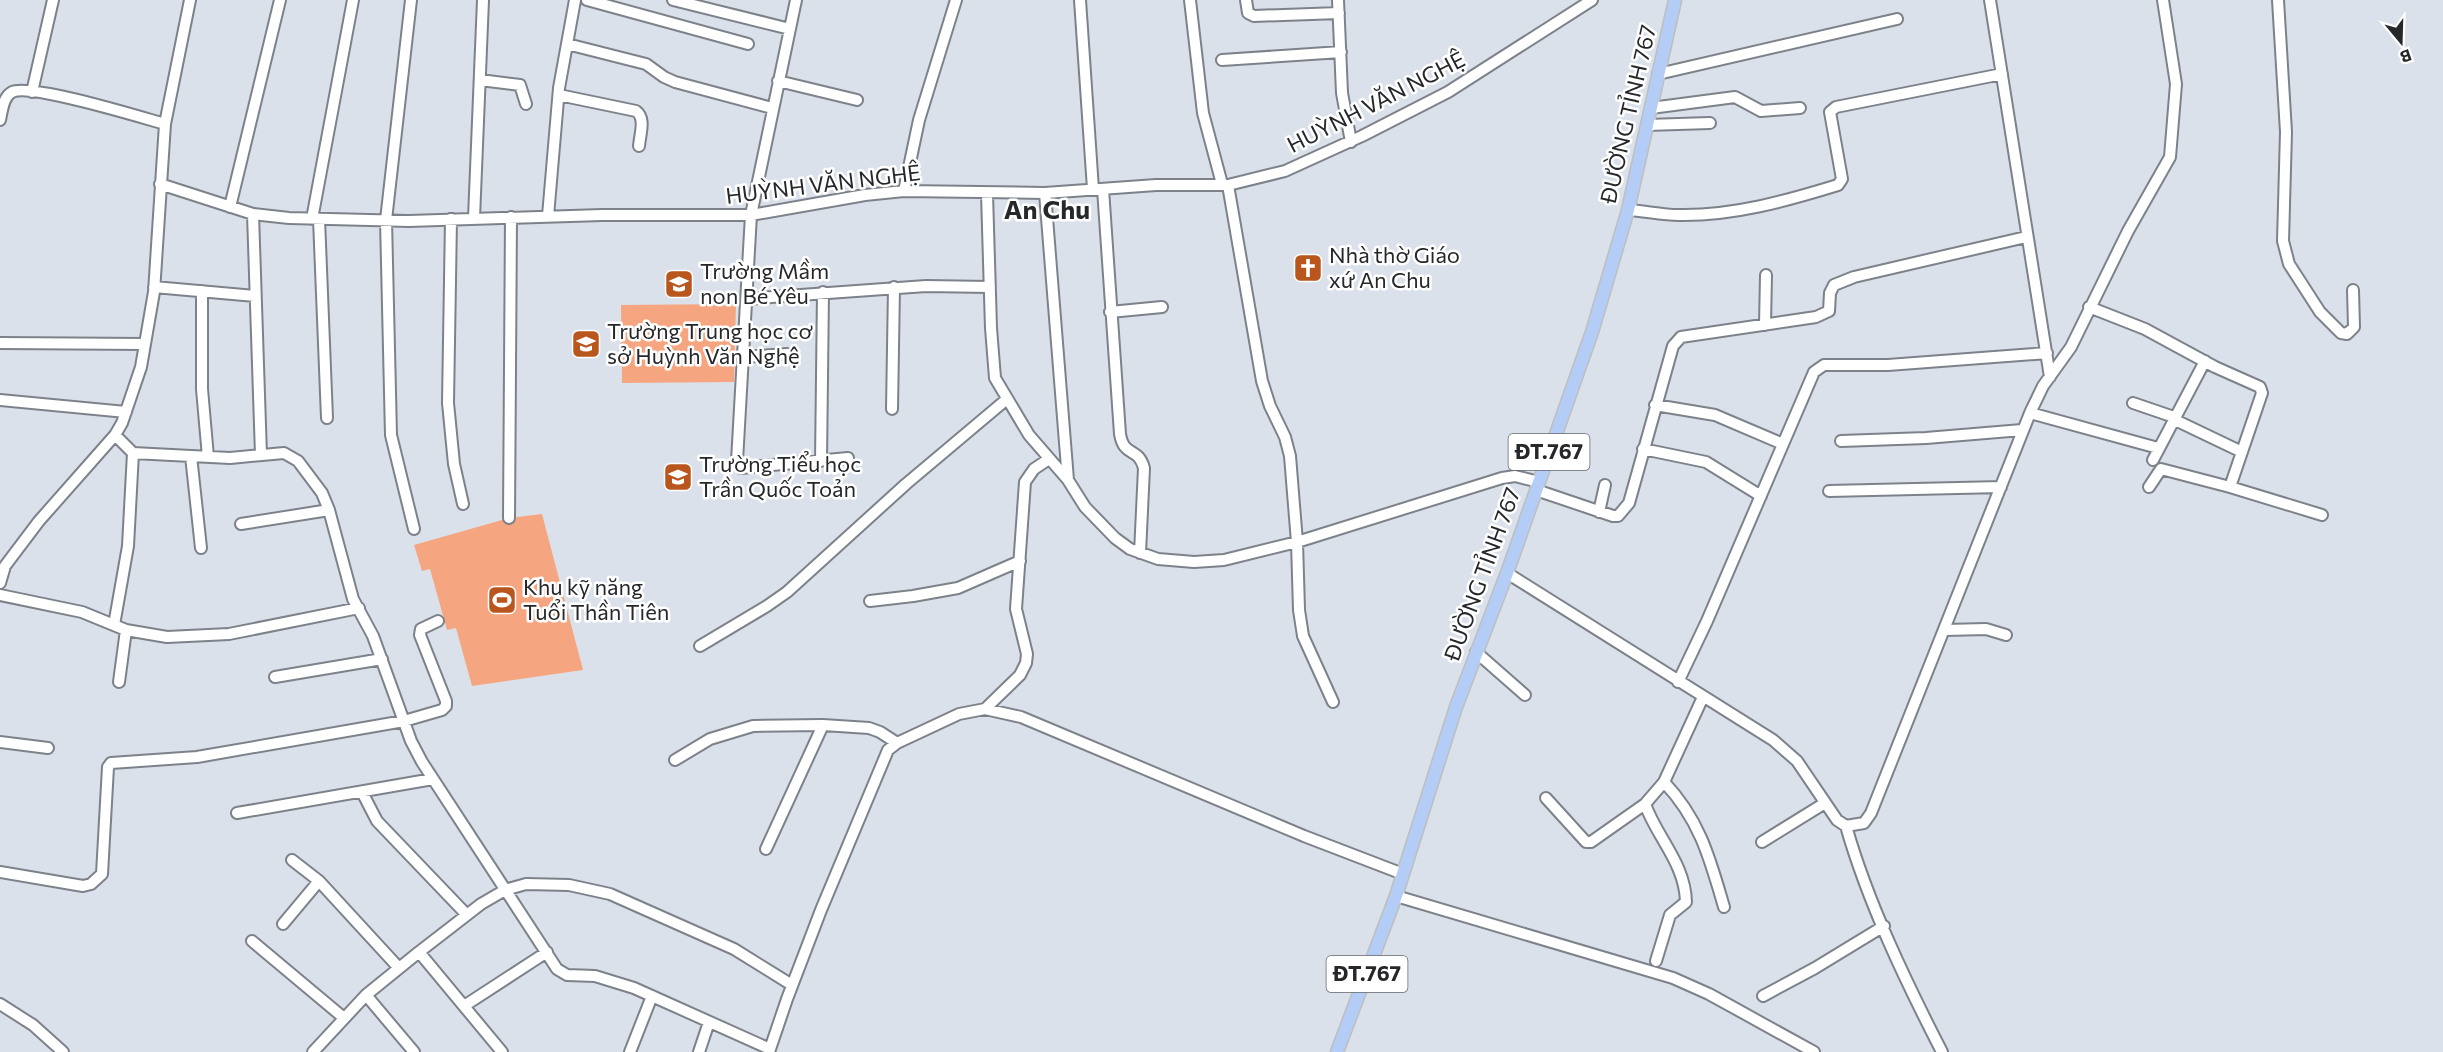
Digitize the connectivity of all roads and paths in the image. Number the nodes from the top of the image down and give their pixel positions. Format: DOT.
graph roads {
  1 [pos="53,0"];
  2 [pos="190,0"];
  3 [pos="280,0"];
  4 [pos="353,0"];
  5 [pos="411,0"];
  6 [pos="483,0"];
  7 [pos="575,0"];
  8 [pos="587,0"];
  9 [pos="673,0"];
  10 [pos="796,0"];
  11 [pos="956,0"];
  12 [pos="1080,0"];
  13 [pos="1190,0"];
  14 [pos="1246,0"];
  15 [pos="1338,0"];
  16 [pos="1592,0"];
  17 [pos="1676,0"];
  18 [pos="1990,0"];
  19 [pos="2163,0"];
  20 [pos="2278,0"];
  21 [pos="1339,13"];
  22 [pos="1897,19"];
  23 [pos="790,29"];
  24 [pos="567,44"];
  25 [pos="748,44"];
  26 [pos="1341,52"];
  27 [pos="1222,60"];
  28 [pos="1658,74"];
  29 [pos="2002,74"];
  30 [pos="480,80"];
  31 [pos="778,81"];
  32 [pos="32,92"];
  33 [pos="559,95"];
  34 [pos="857,100"];
  35 [pos="526,104"];
  36 [pos="772,108"];
  37 [pos="1651,108"];
  38 [pos="1800,108"];
  39 [pos="0,120"];
  40 [pos="1710,123"];
  41 [pos="165,124"];
  42 [pos="1647,125"];
  43 [pos="1351,142"];
  44 [pos="639,146"];
  45 [pos="160,184"];
  46 [pos="1225,184"];
  47 [pos="1098,189"];
  48 [pos="904,191"];
  49 [pos="1045,193"];
  50 [pos="987,194"];
  51 [pos="230,207"];
  52 [pos="1628,210"];
  53 [pos="253,214"];
  54 [pos="751,215"];
  55 [pos="548,216"];
  56 [pos="511,217"];
  57 [pos="474,218"];
  58 [pos="315,219"];
  59 [pos="452,219"];
  60 [pos="386,220"];
  61 [pos="2026,237"];
  62 [pos="1766,275"];
  63 [pos="154,287"];
  64 [pos="894,287"];
  65 [pos="990,287"];
  66 [pos="2353,290"];
  67 [pos="202,291"];
  68 [pos="823,292"];
  69 [pos="255,296"];
  70 [pos="746,299"];
  71 [pos="1162,307"];
  72 [pos="2089,307"];
  73 [pos="1110,312"];
  74 [pos="1765,325"];
  75 [pos="0,343"];
  76 [pos="145,344"];
  77 [pos="2047,353"];
  78 [pos="787,354"];
  79 [pos="743,357"];
  80 [pos="2205,361"];
  81 [pos="2049,377"];
  82 [pos="1007,399"];
  83 [pos="0,400"];
  84 [pos="2133,403"];
  85 [pos="1655,405"];
  86 [pos="892,409"];
  87 [pos="126,412"];
  88 [pos="2030,413"];
  89 [pos="327,418"];
  90 [pos="2174,418"];
  91 [pos="2022,430"];
  92 [pos="115,435"];
  93 [pos="1841,441"];
  94 [pos="1783,444"];
  95 [pos="2158,448"];
  96 [pos="1643,449"];
  97 [pos="2242,452"];
  98 [pos="133,453"];
  99 [pos="261,455"];
  100 [pos="191,456"];
  101 [pos="208,457"];
  102 [pos="848,458"];
  103 [pos="1049,459"];
  104 [pos="2153,460"];
  105 [pos="821,461"];
  106 [pos="1068,480"];
  107 [pos="1605,484"];
  108 [pos="1537,486"];
  109 [pos="2001,487"];
  110 [pos="2149,487"];
  111 [pos="2230,488"];
  112 [pos="1829,491"];
  113 [pos="1761,496"];
  114 [pos="463,504"];
  115 [pos="329,510"];
  116 [pos="1599,512"];
  117 [pos="2322,515"];
  118 [pos="508,518"];
  119 [pos="242,524"];
  120 [pos="414,529"];
  121 [pos="1297,542"];
  122 [pos="201,548"];
  123 [pos="1140,553"];
  124 [pos="1020,561"];
  125 [pos="1507,573"];
  126 [pos="0,583"];
  127 [pos="0,595"];
  128 [pos="870,601"];
  129 [pos="359,608"];
  130 [pos="438,621"];
  131 [pos="114,625"];
  132 [pos="126,630"];
  133 [pos="1945,630"];
  134 [pos="2006,635"];
  135 [pos="700,646"];
  136 [pos="1476,652"];
  137 [pos="382,659"];
  138 [pos="276,677"];
  139 [pos="119,682"];
  140 [pos="1678,682"];
  141 [pos="1525,695"];
  142 [pos="1702,697"];
  143 [pos="1333,702"];
  144 [pos="985,709"];
  145 [pos="404,721"];
  146 [pos="823,725"];
  147 [pos="0,742"];
  148 [pos="897,743"];
  149 [pos="48,748"];
  150 [pos="675,760"];
  151 [pos="433,779"];
  152 [pos="1664,782"];
  153 [pos="362,792"];
  154 [pos="1546,798"];
  155 [pos="1825,803"];
  156 [pos="1645,804"];
  157 [pos="237,813"];
  158 [pos="1846,826"];
  159 [pos="1762,842"];
  160 [pos="766,849"];
  161 [pos="292,860"];
  162 [pos="0,872"];
  163 [pos="1403,874"];
  164 [pos="319,881"];
  165 [pos="505,890"];
  166 [pos="1396,896"];
  167 [pos="1724,908"];
  168 [pos="467,915"];
  169 [pos="283,924"];
  170 [pos="1884,926"];
  171 [pos="252,941"];
  172 [pos="419,952"];
  173 [pos="547,952"];
  174 [pos="1656,961"];
  175 [pos="399,968"];
  176 [pos="792,985"];
  177 [pos="366,995"];
  178 [pos="652,996"];
  179 [pos="1763,996"];
  180 [pos="0,1004"];
  181 [pos="464,1006"];
  182 [pos="344,1018"];
  183 [pos="709,1022"];
  184 [pos="769,1050"];
  185 [pos="63,1052"];
  186 [pos="313,1052"];
  187 [pos="414,1052"];
  188 [pos="502,1052"];
  189 [pos="630,1052"];
  190 [pos="699,1052"];
  191 [pos="1337,1052"];
  192 [pos="1814,1052"];
  193 [pos="1942,1052"];
  1 -- 32 [label="street"];
  2 -- 41 [label="street"];
  3 -- 51 [label="street"];
  4 -- 58 [label="street"];
  5 -- 60 [label="street"];
  6 -- 30 [label="street"];
  7 -- 24 [label="street"];
  8 -- 25 [label="street"];
  9 -- 23 [label="street"];
  10 -- 23 [label="street"];
  11 -- 48 [label="street"];
  12 -- 47 [label="street"];
  13 -- 46 [label="street"];
  14 -- 21 [label="street"];
  15 -- 21 [label="street"];
  16 -- 43 [label="street, HUỲNH VĂN NGHỆ"];
  17 -- 28 [label="main road, ĐƯỜNG TỈNH 767 / ĐT.767"];
  18 -- 29 [label="street"];
  19 -- 72 [label="street"];
  20 -- 66 [label="street"];
  21 -- 26 [label="street"];
  22 -- 28 [label="street"];
  23 -- 31 [label="street"];
  24 -- 33 [label="street"];
  24 -- 36 [label="street"];
  26 -- 27 [label="street"];
  26 -- 43 [label="street"];
  28 -- 37 [label="main road, ĐƯỜNG TỈNH 767 / ĐT.767"];
  29 -- 52 [label="street"];
  29 -- 61 [label="street"];
  30 -- 35 [label="street"];
  30 -- 57 [label="street"];
  31 -- 34 [label="street"];
  31 -- 36 [label="street"];
  32 -- 39 [label="street"];
  32 -- 41 [label="street"];
  33 -- 44 [label="street"];
  33 -- 55 [label="street"];
  36 -- 54 [label="street"];
  37 -- 38 [label="street"];
  37 -- 42 [label="main road, ĐƯỜNG TỈNH 767 / ĐT.767"];
  40 -- 42 [label="street"];
  41 -- 45 [label="street"];
  42 -- 52 [label="main road, ĐƯỜNG TỈNH 767 / ĐT.767"];
  43 -- 46 [label="street, HUỲNH VĂN NGHỆ"];
  45 -- 51 [label="street, HUỲNH VĂN NGHỆ"];
  45 -- 63 [label="street"];
  46 -- 47 [label="street, HUỲNH VĂN NGHỆ"];
  46 -- 121 [label="street"];
  47 -- 49 [label="street, HUỲNH VĂN NGHỆ"];
  47 -- 73 [label="street"];
  48 -- 50 [label="street, HUỲNH VĂN NGHỆ"];
  48 -- 54 [label="street, HUỲNH VĂN NGHỆ"];
  49 -- 50 [label="street, HUỲNH VĂN NGHỆ"];
  49 -- 106 [label="street"];
  50 -- 65 [label="street"];
  51 -- 53 [label="street, HUỲNH VĂN NGHỆ"];
  52 -- 108 [label="main road, ĐƯỜNG TỈNH 767 / ĐT.767"];
  53 -- 58 [label="street, HUỲNH VĂN NGHỆ"];
  53 -- 69 [label="street"];
  54 -- 55 [label="street, HUỲNH VĂN NGHỆ"];
  54 -- 70 [label="street"];
  55 -- 56 [label="street, HUỲNH VĂN NGHỆ"];
  56 -- 57 [label="street, HUỲNH VĂN NGHỆ"];
  56 -- 118 [label="street"];
  57 -- 59 [label="street, HUỲNH VĂN NGHỆ"];
  58 -- 60 [label="street, HUỲNH VĂN NGHỆ"];
  58 -- 89 [label="street"];
  59 -- 60 [label="street, HUỲNH VĂN NGHỆ"];
  59 -- 114 [label="street"];
  60 -- 120 [label="street"];
  61 -- 74 [label="street"];
  61 -- 77 [label="street"];
  62 -- 74 [label="street"];
  63 -- 67 [label="street"];
  63 -- 76 [label="street"];
  64 -- 65 [label="street"];
  64 -- 68 [label="street"];
  64 -- 86 [label="street"];
  65 -- 82 [label="street"];
  67 -- 69 [label="street"];
  67 -- 101 [label="street"];
  68 -- 70 [label="street"];
  68 -- 105 [label="street"];
  69 -- 99 [label="street"];
  70 -- 79 [label="street"];
  71 -- 73 [label="street"];
  72 -- 80 [label="street"];
  72 -- 81 [label="street"];
  73 -- 123 [label="street"];
  74 -- 85 [label="street"];
  75 -- 76 [label="street"];
  76 -- 87 [label="street"];
  77 -- 81 [label="street"];
  77 -- 94 [label="street"];
  78 -- 79 [label="street"];
  79 -- 105 [label="street"];
  80 -- 90 [label="street"];
  80 -- 97 [label="street"];
  81 -- 88 [label="street"];
  82 -- 103 [label="street"];
  82 -- 135 [label="street"];
  83 -- 87 [label="street"];
  84 -- 90 [label="street"];
  85 -- 94 [label="street"];
  85 -- 96 [label="street"];
  87 -- 92 [label="street"];
  88 -- 91 [label="street"];
  88 -- 95 [label="street"];
  90 -- 95 [label="street"];
  90 -- 97 [label="street"];
  91 -- 93 [label="street"];
  91 -- 109 [label="street"];
  92 -- 98 [label="street"];
  92 -- 126 [label="street"];
  94 -- 113 [label="street"];
  95 -- 104 [label="street"];
  96 -- 113 [label="street"];
  96 -- 116 [label="street"];
  97 -- 111 [label="street"];
  98 -- 100 [label="street"];
  98 -- 131 [label="street"];
  99 -- 101 [label="street"];
  99 -- 115 [label="street"];
  100 -- 101 [label="street"];
  100 -- 122 [label="street"];
  102 -- 105 [label="street"];
  103 -- 106 [label="street"];
  103 -- 124 [label="street"];
  106 -- 123 [label="street"];
  107 -- 116 [label="street"];
  108 -- 116 [label="street"];
  108 -- 121 [label="street"];
  108 -- 125 [label="main road, ĐƯỜNG TỈNH 767 / ĐT.767"];
  109 -- 112 [label="street"];
  109 -- 133 [label="street"];
  110 -- 111 [label="street"];
  111 -- 117 [label="street"];
  113 -- 140 [label="street"];
  115 -- 119 [label="street"];
  115 -- 129 [label="street"];
  121 -- 123 [label="street"];
  121 -- 143 [label="street"];
  124 -- 128 [label="street"];
  124 -- 144 [label="street"];
  125 -- 136 [label="main road, ĐƯỜNG TỈNH 767 / ĐT.767"];
  125 -- 140 [label="street"];
  127 -- 131 [label="street"];
  129 -- 132 [label="street"];
  129 -- 137 [label="street"];
  130 -- 145 [label="street"];
  131 -- 132 [label="street"];
  132 -- 139 [label="street"];
  133 -- 134 [label="street"];
  133 -- 158 [label="street"];
  136 -- 141 [label="street"];
  136 -- 163 [label="main road, ĐƯỜNG TỈNH 767 / ĐT.767"];
  137 -- 138 [label="street"];
  137 -- 145 [label="street"];
  140 -- 142 [label="street"];
  142 -- 152 [label="street"];
  142 -- 155 [label="street"];
  144 -- 148 [label="street"];
  144 -- 163 [label="street"];
  145 -- 151 [label="street"];
  145 -- 162 [label="street"];
  146 -- 148 [label="street"];
  146 -- 150 [label="street"];
  146 -- 160 [label="street"];
  147 -- 149 [label="street"];
  148 -- 176 [label="street"];
  151 -- 153 [label="street"];
  151 -- 165 [label="street"];
  152 -- 156 [label="street"];
  152 -- 167 [label="street"];
  153 -- 157 [label="street"];
  153 -- 168 [label="street"];
  154 -- 156 [label="street"];
  155 -- 158 [label="street"];
  155 -- 159 [label="street"];
  156 -- 174 [label="street"];
  158 -- 170 [label="street"];
  161 -- 164 [label="street"];
  163 -- 166 [label="main road, ĐƯỜNG TỈNH 767 / ĐT.767"];
  164 -- 169 [label="street"];
  164 -- 175 [label="street"];
  165 -- 168 [label="street"];
  165 -- 173 [label="street"];
  165 -- 176 [label="street"];
  166 -- 191 [label="main road, ĐƯỜNG TỈNH 767 / ĐT.767"];
  166 -- 192 [label="street"];
  168 -- 172 [label="street"];
  170 -- 179 [label="street"];
  170 -- 193 [label="street"];
  171 -- 182 [label="street"];
  172 -- 175 [label="street"];
  172 -- 181 [label="street"];
  173 -- 178 [label="street"];
  173 -- 181 [label="street"];
  175 -- 177 [label="street"];
  176 -- 184 [label="street"];
  177 -- 182 [label="street"];
  177 -- 187 [label="street"];
  178 -- 183 [label="street"];
  178 -- 189 [label="street"];
  180 -- 185 [label="street"];
  181 -- 188 [label="street"];
  182 -- 186 [label="street"];
  183 -- 184 [label="street"];
  183 -- 190 [label="street"];
}
